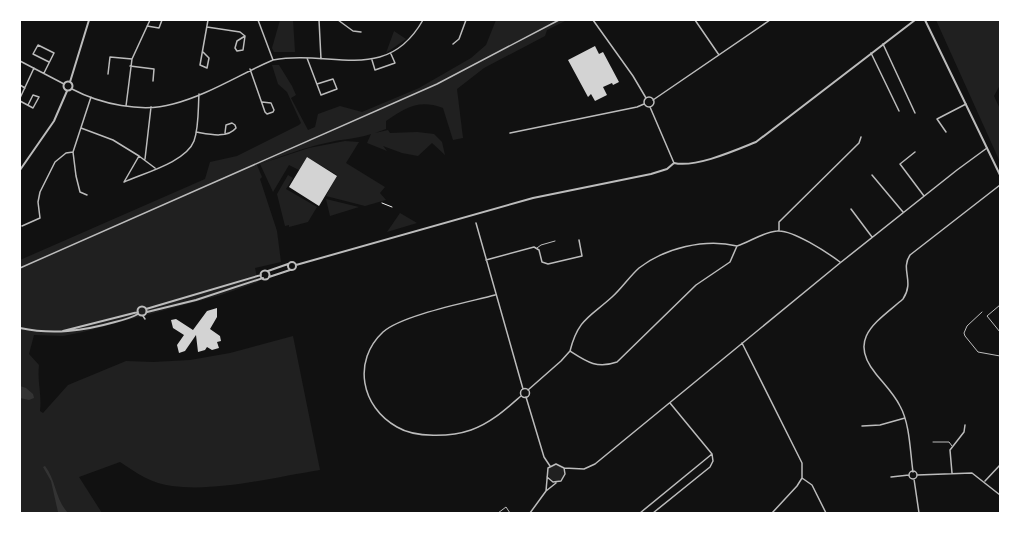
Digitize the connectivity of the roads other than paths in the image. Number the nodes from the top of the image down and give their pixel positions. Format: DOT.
graph roads {
  1 [pos="89,20"];
  2 [pos="150,20"];
  3 [pos="162,20"];
  4 [pos="208,20"];
  5 [pos="258,20"];
  6 [pos="319,20"];
  7 [pos="338,20"];
  8 [pos="423,20"];
  9 [pos="466,20"];
  10 [pos="559,20"];
  11 [pos="593,20"];
  12 [pos="695,20"];
  13 [pos="770,20"];
  14 [pos="915,20"];
  15 [pos="925,20"];
  16 [pos="147,26"];
  17 [pos="207,27"];
  18 [pos="360,32"];
  19 [pos="245,36"];
  20 [pos="453,44"];
  21 [pos="883,44"];
  22 [pos="203,52"];
  23 [pos="872,53"];
  24 [pos="391,54"];
  25 [pos="719,55"];
  26 [pos="307,58"];
  27 [pos="132,59"];
  28 [pos="321,59"];
  29 [pos="273,60"];
  30 [pos="372,60"];
  31 [pos="20,61"];
  32 [pos="50,62"];
  33 [pos="130,66"];
  34 [pos="34,68"];
  35 [pos="250,70"];
  36 [pos="44,73"];
  37 [pos="108,74"];
  38 [pos="154,81"];
  39 [pos="70,82"];
  40 [pos="64,84"];
  41 [pos="317,84"];
  42 [pos="20,85"];
  43 [pos="25,88"];
  44 [pos="72,89"];
  45 [pos="67,91"];
  46 [pos="199,94"];
  47 [pos="91,97"];
  48 [pos="20,98"];
  49 [pos="646,98"];
  50 [pos="653,100"];
  51 [pos="20,101"];
  52 [pos="262,102"];
  53 [pos="644,104"];
  54 [pos="966,104"];
  55 [pos="28,105"];
  56 [pos="126,106"];
  57 [pos="151,107"];
  58 [pos="650,107"];
  59 [pos="899,112"];
  60 [pos="915,113"];
  61 [pos="81,128"];
  62 [pos="196,132"];
  63 [pos="946,132"];
  64 [pos="225,133"];
  65 [pos="510,133"];
  66 [pos="861,137"];
  67 [pos="987,148"];
  68 [pos="73,152"];
  69 [pos="915,152"];
  70 [pos="139,156"];
  71 [pos="145,159"];
  72 [pos="674,163"];
  73 [pos="155,168"];
  74 [pos="20,170"];
  75 [pos="872,175"];
  76 [pos="1000,175"];
  77 [pos="1000,185"];
  78 [pos="87,195"];
  79 [pos="924,196"];
  80 [pos="852,209"];
  81 [pos="903,213"];
  82 [pos="476,223"];
  83 [pos="22,226"];
  84 [pos="779,230"];
  85 [pos="872,237"];
  86 [pos="578,240"];
  87 [pos="555,241"];
  88 [pos="737,246"];
  89 [pos="537,248"];
  90 [pos="486,260"];
  91 [pos="840,263"];
  92 [pos="289,264"];
  93 [pos="296,265"];
  94 [pos="20,268"];
  95 [pos="290,270"];
  96 [pos="268,271"];
  97 [pos="261,275"];
  98 [pos="269,277"];
  99 [pos="263,278"];
  100 [pos="495,295"];
  101 [pos="1000,305"];
  102 [pos="146,308"];
  103 [pos="147,312"];
  104 [pos="982,312"];
  105 [pos="138,313"];
  106 [pos="143,316"];
  107 [pos="145,319"];
  108 [pos="20,328"];
  109 [pos="60,332"];
  110 [pos="1000,332"];
  111 [pos="742,343"];
  112 [pos="570,351"];
  113 [pos="1000,356"];
  114 [pos="523,389"];
  115 [pos="528,390"];
  116 [pos="521,396"];
  117 [pos="526,398"];
  118 [pos="670,403"];
  119 [pos="905,418"];
  120 [pos="965,425"];
  121 [pos="862,426"];
  122 [pos="933,442"];
  123 [pos="952,446"];
  124 [pos="712,454"];
  125 [pos="1000,465"];
  126 [pos="550,466"];
  127 [pos="564,468"];
  128 [pos="913,472"];
  129 [pos="952,473"];
  130 [pos="909,475"];
  131 [pos="917,476"];
  132 [pos="547,477"];
  133 [pos="891,477"];
  134 [pos="802,478"];
  135 [pos="914,479"];
  136 [pos="985,481"];
  137 [pos="556,482"];
  138 [pos="546,491"];
  139 [pos="1000,495"];
  140 [pos="498,513"];
  141 [pos="510,513"];
  142 [pos="530,513"];
  143 [pos="640,513"];
  144 [pos="654,513"];
  145 [pos="772,513"];
  146 [pos="826,513"];
  147 [pos="919,513"];
  1 -- 39 [label="street"];
  2 -- 16 [label="street"];
  3 -- 16 [label="street"];
  4 -- 17 [label="street"];
  5 -- 29 [label="street"];
  6 -- 28 [label="street"];
  7 -- 18 [label="street"];
  8 -- 24 [label="street"];
  9 -- 20 [label="street"];
  10 -- 94 [label="street"];
  11 -- 49 [label="street"];
  12 -- 25 [label="street"];
  13 -- 25 [label="street"];
  14 -- 21 [label="street"];
  15 -- 54 [label="street"];
  16 -- 27 [label="street"];
  17 -- 19 [label="street"];
  17 -- 22 [label="street"];
  19 -- 19 [label="street"];
  21 -- 23 [label="street"];
  21 -- 60 [label="street"];
  22 -- 22 [label="street"];
  23 -- 59 [label="street"];
  23 -- 72 [label="street"];
  24 -- 30 [label="street"];
  24 -- 30 [label="street"];
  25 -- 50 [label="street"];
  26 -- 28 [label="street"];
  26 -- 29 [label="street"];
  26 -- 41 [label="street"];
  27 -- 33 [label="street"];
  27 -- 37 [label="street"];
  28 -- 30 [label="street"];
  29 -- 35 [label="street"];
  31 -- 34 [label="street"];
  32 -- 32 [label="street"];
  32 -- 36 [label="street"];
  33 -- 38 [label="street"];
  33 -- 56 [label="street"];
  34 -- 36 [label="street"];
  34 -- 43 [label="street"];
  35 -- 46 [label="street"];
  35 -- 52 [label="street"];
  36 -- 40 [label="street"];
  39 -- 40 [label="street"];
  39 -- 44 [label="street"];
  40 -- 45 [label="street"];
  41 -- 41 [label="street"];
  42 -- 43 [label="street"];
  43 -- 48 [label="street"];
  44 -- 45 [label="street"];
  44 -- 47 [label="street"];
  45 -- 74 [label="street"];
  46 -- 57 [label="street"];
  46 -- 62 [label="street"];
  47 -- 56 [label="street"];
  47 -- 61 [label="street"];
  49 -- 50 [label="street"];
  49 -- 53 [label="street"];
  50 -- 58 [label="street"];
  51 -- 55 [label="street"];
  52 -- 52 [label="street"];
  53 -- 58 [label="street"];
  53 -- 65 [label="street"];
  54 -- 63 [label="street"];
  54 -- 67 [label="street"];
  55 -- 55 [label="street"];
  56 -- 57 [label="street"];
  57 -- 71 [label="street"];
  58 -- 72 [label="street"];
  61 -- 68 [label="street"];
  61 -- 70 [label="street"];
  62 -- 64 [label="street"];
  62 -- 73 [label="street"];
  64 -- 64 [label="street"];
  66 -- 84 [label="street"];
  67 -- 76 [label="street"];
  67 -- 79 [label="street"];
  68 -- 78 [label="street"];
  68 -- 83 [label="street"];
  69 -- 79 [label="street"];
  70 -- 71 [label="street"];
  70 -- 73 [label="street"];
  71 -- 73 [label="street"];
  72 -- 93 [label="street"];
  75 -- 81 [label="street"];
  77 -- 119 [label="street"];
  79 -- 81 [label="street"];
  80 -- 85 [label="street"];
  81 -- 85 [label="street"];
  82 -- 90 [label="street"];
  84 -- 88 [label="street"];
  84 -- 91 [label="street"];
  85 -- 91 [label="street"];
  86 -- 89 [label="street"];
  87 -- 89 [label="lane"];
  88 -- 112 [label="street"];
  88 -- 112 [label="street"];
  89 -- 90 [label="street"];
  90 -- 100 [label="street"];
  91 -- 111 [label="street"];
  92 -- 93 [label="street"];
  92 -- 95 [label="street"];
  92 -- 96 [label="street"];
  93 -- 95 [label="street"];
  95 -- 98 [label="street"];
  96 -- 97 [label="street"];
  96 -- 98 [label="street"];
  97 -- 99 [label="street"];
  97 -- 102 [label="street"];
  98 -- 99 [label="street"];
  99 -- 103 [label="street"];
  100 -- 114 [label="street"];
  100 -- 116 [label="street"];
  101 -- 110 [label="lane"];
  102 -- 103 [label="street"];
  102 -- 105 [label="street"];
  103 -- 106 [label="street"];
  104 -- 113 [label="lane"];
  105 -- 106 [label="street"];
  105 -- 109 [label="street"];
  105 -- 109 [label="street"];
  106 -- 107 [label="street"];
  108 -- 109 [label="street"];
  111 -- 118 [label="street"];
  111 -- 134 [label="street"];
  112 -- 115 [label="street"];
  114 -- 115 [label="street"];
  114 -- 116 [label="street"];
  115 -- 117 [label="street"];
  116 -- 117 [label="street"];
  117 -- 126 [label="street"];
  118 -- 124 [label="street"];
  118 -- 127 [label="street"];
  119 -- 121 [label="street"];
  119 -- 128 [label="street"];
  120 -- 123 [label="street"];
  122 -- 123 [label="lane"];
  123 -- 129 [label="street"];
  124 -- 143 [label="street"];
  124 -- 144 [label="street"];
  125 -- 136 [label="street"];
  126 -- 127 [label="street"];
  126 -- 132 [label="street"];
  127 -- 137 [label="street"];
  128 -- 130 [label="street"];
  128 -- 131 [label="street"];
  129 -- 131 [label="street"];
  129 -- 136 [label="street"];
  130 -- 133 [label="street"];
  130 -- 135 [label="street"];
  131 -- 135 [label="street"];
  132 -- 137 [label="street"];
  132 -- 138 [label="street"];
  134 -- 145 [label="street"];
  134 -- 146 [label="street"];
  135 -- 147 [label="street"];
  136 -- 139 [label="street"];
  137 -- 138 [label="street"];
  138 -- 142 [label="street"];
  140 -- 141 [label="lane"];
}
